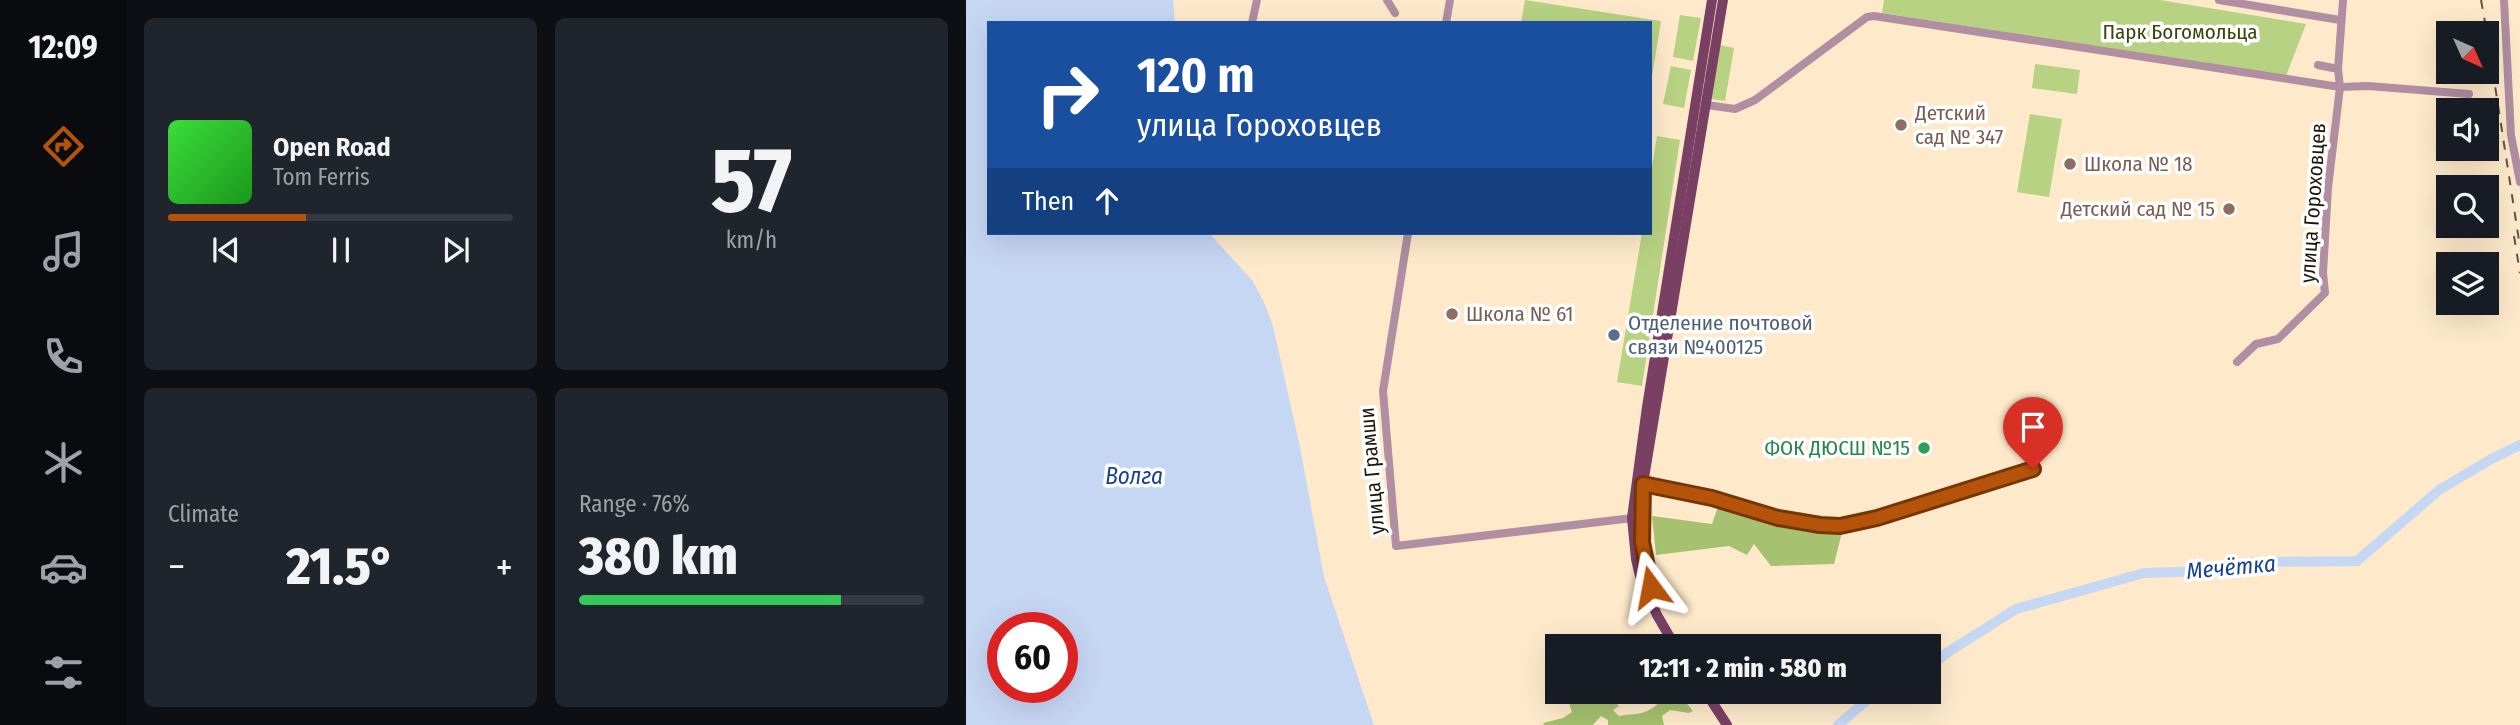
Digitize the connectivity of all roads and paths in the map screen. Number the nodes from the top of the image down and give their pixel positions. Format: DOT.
graph roads {
  1 [pos="1257,0"];
  2 [pos="1387,0"];
  3 [pos="1450,0"];
  4 [pos="1712,0"];
  5 [pos="1723,0"];
  6 [pos="2219,0"];
  7 [pos="2343,0"];
  8 [pos="2504,0"];
  9 [pos="1395,13"];
  10 [pos="2340,20"];
  11 [pos="1252,21"];
  12 [pos="1446,21"];
  13 [pos="2318,65"];
  14 [pos="2338,69"];
  15 [pos="2340,87"];
  16 [pos="2469,94"];
  17 [pos="1707,105"];
  18 [pos="2520,130"];
  19 [pos="2511,135"];
  20 [pos="2520,182"];
  21 [pos="1408,235"];
  22 [pos="2237,362"];
  23 [pos="2033,469"];
  24 [pos="1643,484"];
  25 [pos="1636,517"];
  26 [pos="1668,634"];
  27 [pos="1675,634"];
  28 [pos="1716,704"];
  29 [pos="1729,725"];
  1 -- 11 [label="street"];
  2 -- 9 [label="street"];
  3 -- 12 [label="street"];
  4 -- 25 [label="main road"];
  5 -- 17 [label="main road"];
  6 -- 10 [label="street"];
  7 -- 10 [label="street, улица Гороховцев"];
  8 -- 19 [label="street"];
  10 -- 14 [label="street, улица Гороховцев"];
  13 -- 14 [label="street"];
  14 -- 15 [label="street, улица Гороховцев"];
  15 -- 16 [label="street"];
  15 -- 17 [label="street"];
  15 -- 22 [label="street, улица Гороховцев"];
  17 -- 24 [label="main road"];
  18 -- 19 [label="street"];
  19 -- 20 [label="street"];
  21 -- 25 [label="street, улица Грамши"];
  23 -- 24 [label="street"];
  24 -- 25 [label="main road"];
  25 -- 26 [label="main road"];
  25 -- 27 [label="main road"];
  28 -- 29 [label="main road"];
}
